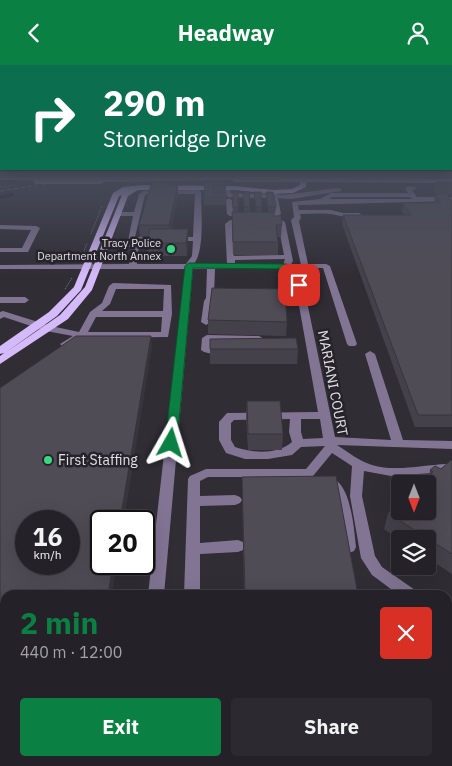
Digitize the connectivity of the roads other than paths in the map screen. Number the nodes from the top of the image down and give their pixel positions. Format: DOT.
graph roads {
  1 [pos="111,209"];
  2 [pos="120,209"];
  3 [pos="138,209"];
  4 [pos="198,209"];
  5 [pos="229,209"];
  6 [pos="241,209"];
  7 [pos="252,209"];
  8 [pos="263,209"];
  9 [pos="277,209"];
  10 [pos="295,209"];
  11 [pos="296,212"];
  12 [pos="118,214"];
  13 [pos="137,214"];
  14 [pos="241,214"];
  15 [pos="252,214"];
  16 [pos="264,214"];
  17 [pos="367,215"];
  18 [pos="0,227"];
  19 [pos="197,239"];
  20 [pos="108,243"];
  21 [pos="0,250"];
  22 [pos="288,257"];
  23 [pos="231,262"];
  24 [pos="88,266"];
  25 [pos="100,266"];
  26 [pos="133,266"];
  27 [pos="189,266"];
  28 [pos="211,266"];
  29 [pos="305,266"];
  30 [pos="0,267"];
  31 [pos="290,269"];
  32 [pos="265,297"];
  33 [pos="302,297"];
  34 [pos="210,298"];
  35 [pos="238,298"];
  36 [pos="0,299"];
  37 [pos="25,300"];
  38 [pos="1,314"];
  39 [pos="93,314"];
  40 [pos="167,314"];
  41 [pos="206,322"];
  42 [pos="38,326"];
  43 [pos="48,329"];
  44 [pos="82,335"];
  45 [pos="273,339"];
  46 [pos="352,343"];
  47 [pos="297,345"];
  48 [pos="311,345"];
  49 [pos="234,350"];
  50 [pos="0,351"];
  51 [pos="56,351"];
  52 [pos="370,354"];
  53 [pos="0,361"];
  54 [pos="296,415"];
  55 [pos="325,415"];
  56 [pos="298,443"];
  57 [pos="330,444"];
  58 [pos="398,444"];
  59 [pos="452,445"];
  60 [pos="358,464"];
  61 [pos="452,470"];
  62 [pos="309,473"];
  63 [pos="235,500"];
  64 [pos="194,501"];
  65 [pos="238,546"];
  66 [pos="193,549"];
  67 [pos="350,557"];
  68 [pos="157,590"];
  69 [pos="192,590"];
  70 [pos="403,590"];
  1 -- 24 [label="main road"];
  2 -- 12 [label="main road"];
  3 -- 13 [label="street"];
  4 -- 19 [label="street"];
  5 -- 14 [label="street"];
  6 -- 14 [label="street"];
  7 -- 15 [label="street"];
  8 -- 16 [label="street"];
  9 -- 16 [label="street"];
  10 -- 11 [label="street"];
  11 -- 17 [label="street"];
  11 -- 29 [label="street"];
  12 -- 13 [label="street"];
  12 -- 20 [label="main road"];
  13 -- 19 [label="street"];
  14 -- 15 [label="street"];
  15 -- 16 [label="street"];
  18 -- 21 [label="street"];
  19 -- 27 [label="street"];
  20 -- 25 [label="main road"];
  20 -- 26 [label="street"];
  22 -- 23 [label="street"];
  22 -- 23 [label="street"];
  22 -- 31 [label="street"];
  23 -- 28 [label="street"];
  23 -- 31 [label="street"];
  24 -- 25 [label="street"];
  24 -- 30 [label="street"];
  24 -- 42 [label="main road"];
  25 -- 26 [label="street"];
  25 -- 43 [label="main road"];
  26 -- 27 [label="street"];
  27 -- 28 [label="street"];
  27 -- 68 [label="street"];
  28 -- 34 [label="street"];
  29 -- 31 [label="street"];
  29 -- 46 [label="street"];
  31 -- 33 [label="street, MARIANI COURT"];
  32 -- 33 [label="street"];
  33 -- 48 [label="street, MARIANI COURT"];
  34 -- 35 [label="street"];
  34 -- 41 [label="street"];
  36 -- 37 [label="street"];
  38 -- 42 [label="street"];
  39 -- 40 [label="street"];
  39 -- 40 [label="street"];
  39 -- 44 [label="street"];
  40 -- 44 [label="street"];
  42 -- 43 [label="street"];
  42 -- 50 [label="main road"];
  43 -- 44 [label="street"];
  43 -- 53 [label="main road"];
  44 -- 51 [label="street"];
  45 -- 49 [label="street"];
  47 -- 48 [label="street"];
  48 -- 55 [label="street, MARIANI COURT"];
  52 -- 58 [label="street"];
  54 -- 55 [label="street"];
  54 -- 56 [label="street"];
  54 -- 56 [label="street"];
  55 -- 57 [label="street, MARIANI COURT"];
  56 -- 57 [label="street"];
  57 -- 58 [label="street"];
  57 -- 60 [label="street"];
  57 -- 62 [label="street"];
  58 -- 59 [label="street"];
  60 -- 61 [label="street"];
  60 -- 70 [label="street"];
  62 -- 64 [label="street"];
  62 -- 67 [label="street"];
  63 -- 64 [label="street"];
  64 -- 66 [label="street"];
  65 -- 66 [label="street"];
  66 -- 69 [label="street"];
}
